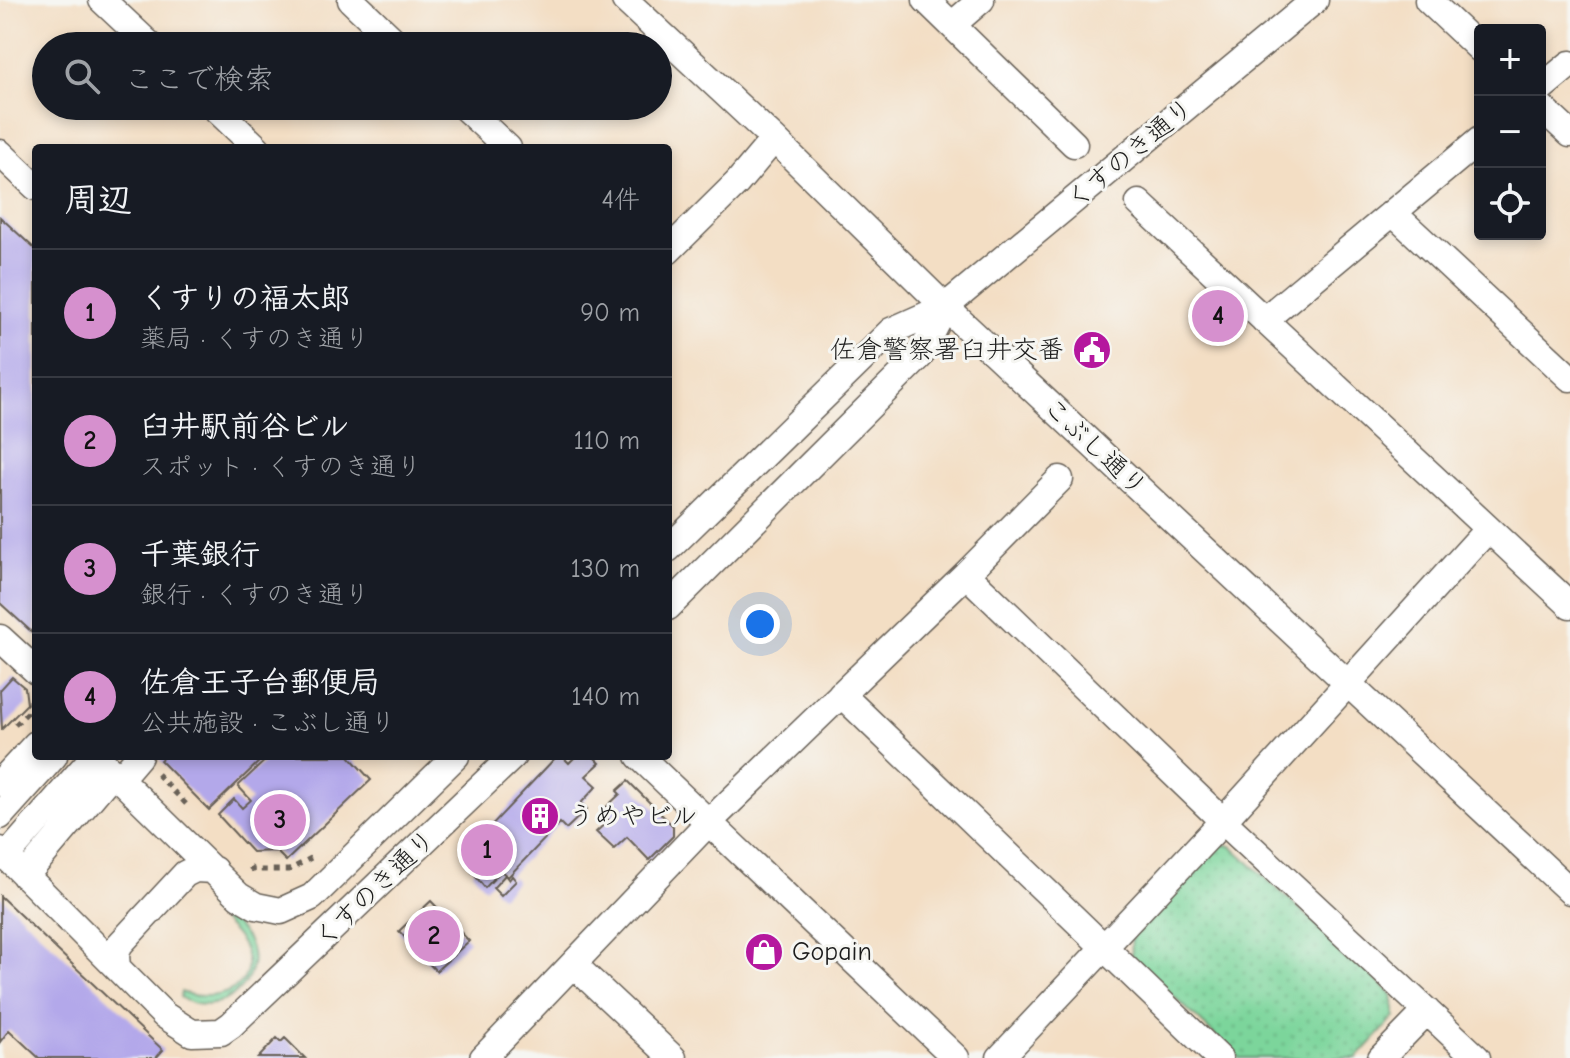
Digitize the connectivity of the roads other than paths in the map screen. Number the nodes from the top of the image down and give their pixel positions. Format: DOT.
graph roads {
  1 [pos="102,0"];
  2 [pos="351,0"];
  3 [pos="625,0"];
  4 [pos="926,0"];
  5 [pos="981,0"];
  6 [pos="1315,0"];
  7 [pos="1428,0"];
  8 [pos="952,25"];
  9 [pos="136,32"];
  10 [pos="384,32"];
  11 [pos="659,32"];
  12 [pos="1474,43"];
  13 [pos="672,44"];
  14 [pos="1570,64"];
  15 [pos="1546,84"];
  16 [pos="1546,112"];
  17 [pos="228,120"];
  18 [pos="478,120"];
  19 [pos="1570,134"];
  20 [pos="774,139"];
  21 [pos="253,144"];
  22 [pos="504,144"];
  23 [pos="1074,144"];
  24 [pos="1474,145"];
  25 [pos="0,153"];
  26 [pos="32,183"];
  27 [pos="1139,203"];
  28 [pos="1393,213"];
  29 [pos="672,247"];
  30 [pos="945,307"];
  31 [pos="1264,320"];
  32 [pos="1570,378"];
  33 [pos="1060,479"];
  34 [pos="1488,529"];
  35 [pos="672,545"];
  36 [pos="966,574"];
  37 [pos="672,603"];
  38 [pos="1570,605"];
  39 [pos="0,638"];
  40 [pos="32,667"];
  41 [pos="1348,683"];
  42 [pos="841,694"];
  43 [pos="32,748"];
  44 [pos="50,760"];
  45 [pos="452,760"];
  46 [pos="509,760"];
  47 [pos="643,760"];
  48 [pos="146,763"];
  49 [pos="106,765"];
  50 [pos="0,783"];
  51 [pos="0,816"];
  52 [pos="1223,821"];
  53 [pos="708,823"];
  54 [pos="2,852"];
  55 [pos="214,870"];
  56 [pos="25,876"];
  57 [pos="1570,891"];
  58 [pos="1104,948"];
  59 [pos="573,964"];
  60 [pos="117,968"];
  61 [pos="1427,1011"];
  62 [pos="222,1031"];
  63 [pos="200,1058"];
  64 [pos="483,1058"];
  65 [pos="673,1058"];
  66 [pos="956,1058"];
  67 [pos="1000,1058"];
  68 [pos="1219,1058"];
  69 [pos="1381,1058"];
  70 [pos="1477,1058"];
  1 -- 9 [label="street"];
  2 -- 10 [label="street"];
  3 -- 11 [label="street, こぶし通り"];
  4 -- 8 [label="street"];
  5 -- 8 [label="street"];
  6 -- 30 [label="street, くすのき通り"];
  7 -- 12 [label="street"];
  8 -- 23 [label="street"];
  13 -- 20 [label="street, こぶし通り"];
  14 -- 15 [label="street"];
  16 -- 19 [label="street"];
  17 -- 21 [label="street"];
  18 -- 22 [label="street"];
  20 -- 29 [label="street"];
  20 -- 30 [label="street, こぶし通り"];
  24 -- 28 [label="street"];
  25 -- 26 [label="street"];
  27 -- 31 [label="street"];
  28 -- 31 [label="street"];
  28 -- 32 [label="street"];
  30 -- 35 [label="street, くすのき通り"];
  30 -- 37 [label="street, くすのき通り"];
  30 -- 41 [label="street, こぶし通り"];
  31 -- 34 [label="street"];
  33 -- 36 [label="street"];
  34 -- 38 [label="street"];
  34 -- 41 [label="street"];
  36 -- 42 [label="street"];
  36 -- 52 [label="street"];
  39 -- 40 [label="street"];
  41 -- 52 [label="street"];
  41 -- 57 [label="street, こぶし通り"];
  42 -- 53 [label="street"];
  42 -- 58 [label="street"];
  43 -- 50 [label="street"];
  44 -- 51 [label="street"];
  45 -- 55 [label="street, くすのき通り"];
  46 -- 62 [label="street, くすのき通り"];
  47 -- 53 [label="street"];
  48 -- 49 [label="street"];
  49 -- 54 [label="street"];
  49 -- 55 [label="street"];
  49 -- 56 [label="street"];
  52 -- 58 [label="street"];
  52 -- 61 [label="street"];
  53 -- 59 [label="street"];
  53 -- 66 [label="street"];
  54 -- 56 [label="street"];
  55 -- 60 [label="street"];
  56 -- 60 [label="street"];
  58 -- 67 [label="street"];
  58 -- 68 [label="street"];
  59 -- 64 [label="street"];
  59 -- 65 [label="street"];
  60 -- 62 [label="street"];
  61 -- 69 [label="street"];
  61 -- 70 [label="street"];
  62 -- 63 [label="street, くすのき通り"];
}
